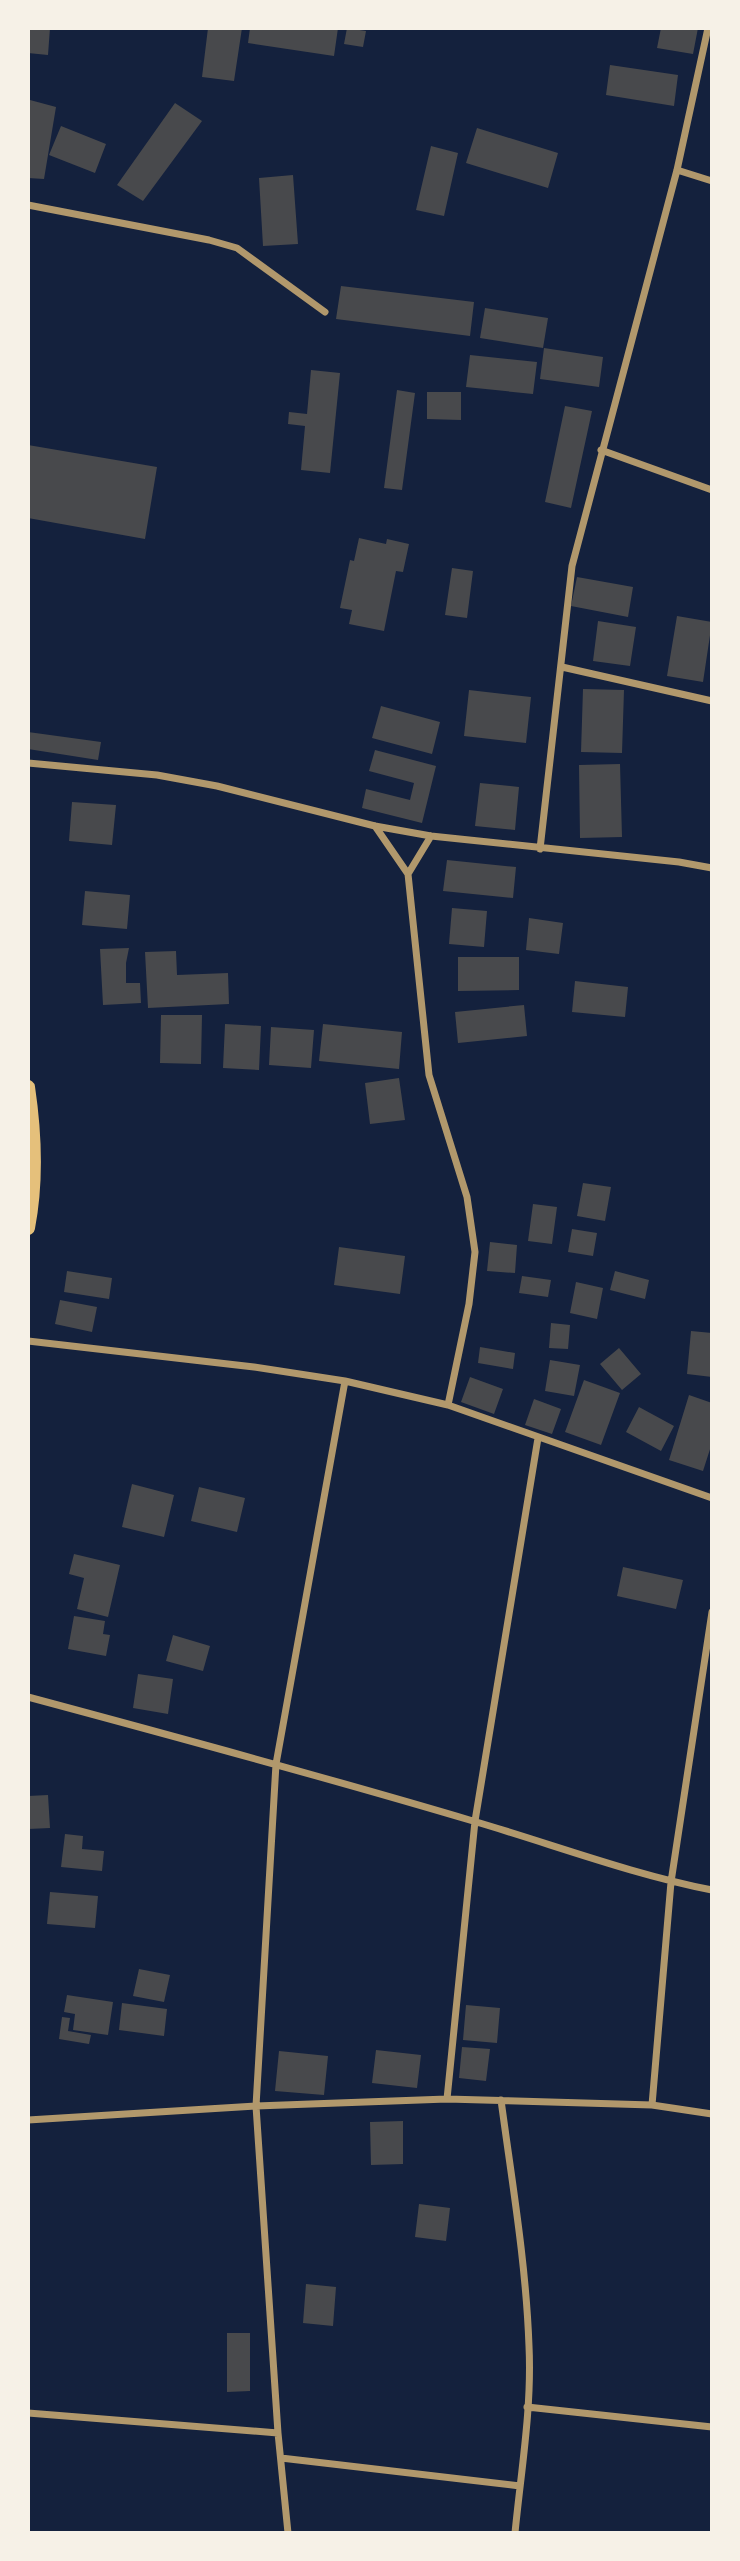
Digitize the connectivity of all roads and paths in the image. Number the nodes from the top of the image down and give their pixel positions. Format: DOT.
graph roads {
  1 [pos="708,28"];
  2 [pos="677,170"];
  3 [pos="712,181"];
  4 [pos="28,205"];
  5 [pos="325,312"];
  6 [pos="601,450"];
  7 [pos="712,489"];
  8 [pos="562,667"];
  9 [pos="712,701"];
  10 [pos="28,762"];
  11 [pos="375,826"];
  12 [pos="431,836"];
  13 [pos="540,849"];
  14 [pos="712,867"];
  15 [pos="408,874"];
  16 [pos="28,1087"];
  17 [pos="28,1228"];
  18 [pos="28,1341"];
  19 [pos="345,1381"];
  20 [pos="448,1405"];
  21 [pos="538,1438"];
  22 [pos="712,1498"];
  23 [pos="712,1612"];
  24 [pos="28,1697"];
  25 [pos="276,1764"];
  26 [pos="475,1821"];
  27 [pos="671,1882"];
  28 [pos="712,1890"];
  29 [pos="447,2099"];
  30 [pos="501,2100"];
  31 [pos="652,2105"];
  32 [pos="256,2106"];
  33 [pos="712,2114"];
  34 [pos="28,2120"];
  35 [pos="527,2407"];
  36 [pos="28,2413"];
  37 [pos="712,2427"];
  38 [pos="278,2433"];
  39 [pos="281,2458"];
  40 [pos="520,2486"];
  41 [pos="288,2533"];
  42 [pos="515,2533"];
  1 -- 2 [label="street"];
  2 -- 3 [label="street"];
  2 -- 6 [label="street"];
  4 -- 5 [label="street"];
  6 -- 7 [label="street"];
  6 -- 8 [label="street"];
  8 -- 9 [label="street"];
  8 -- 13 [label="street"];
  10 -- 11 [label="street"];
  11 -- 12 [label="street"];
  11 -- 15 [label="street"];
  12 -- 13 [label="street"];
  12 -- 15 [label="street"];
  13 -- 14 [label="street"];
  15 -- 20 [label="street"];
  16 -- 17 [label="main road"];
  18 -- 19 [label="street"];
  19 -- 20 [label="street"];
  19 -- 25 [label="street"];
  20 -- 21 [label="street"];
  21 -- 22 [label="street"];
  21 -- 26 [label="street"];
  23 -- 27 [label="street"];
  24 -- 25 [label="street"];
  25 -- 26 [label="street"];
  25 -- 32 [label="street"];
  26 -- 27 [label="street"];
  26 -- 29 [label="street"];
  27 -- 28 [label="street"];
  27 -- 31 [label="street"];
  29 -- 30 [label="street"];
  29 -- 32 [label="street"];
  30 -- 31 [label="street"];
  30 -- 35 [label="street"];
  31 -- 33 [label="street"];
  32 -- 34 [label="street"];
  32 -- 38 [label="street"];
  35 -- 37 [label="street"];
  35 -- 40 [label="street"];
  36 -- 38 [label="street"];
  38 -- 39 [label="street"];
  39 -- 40 [label="street"];
  39 -- 41 [label="street"];
  40 -- 42 [label="street"];
}
